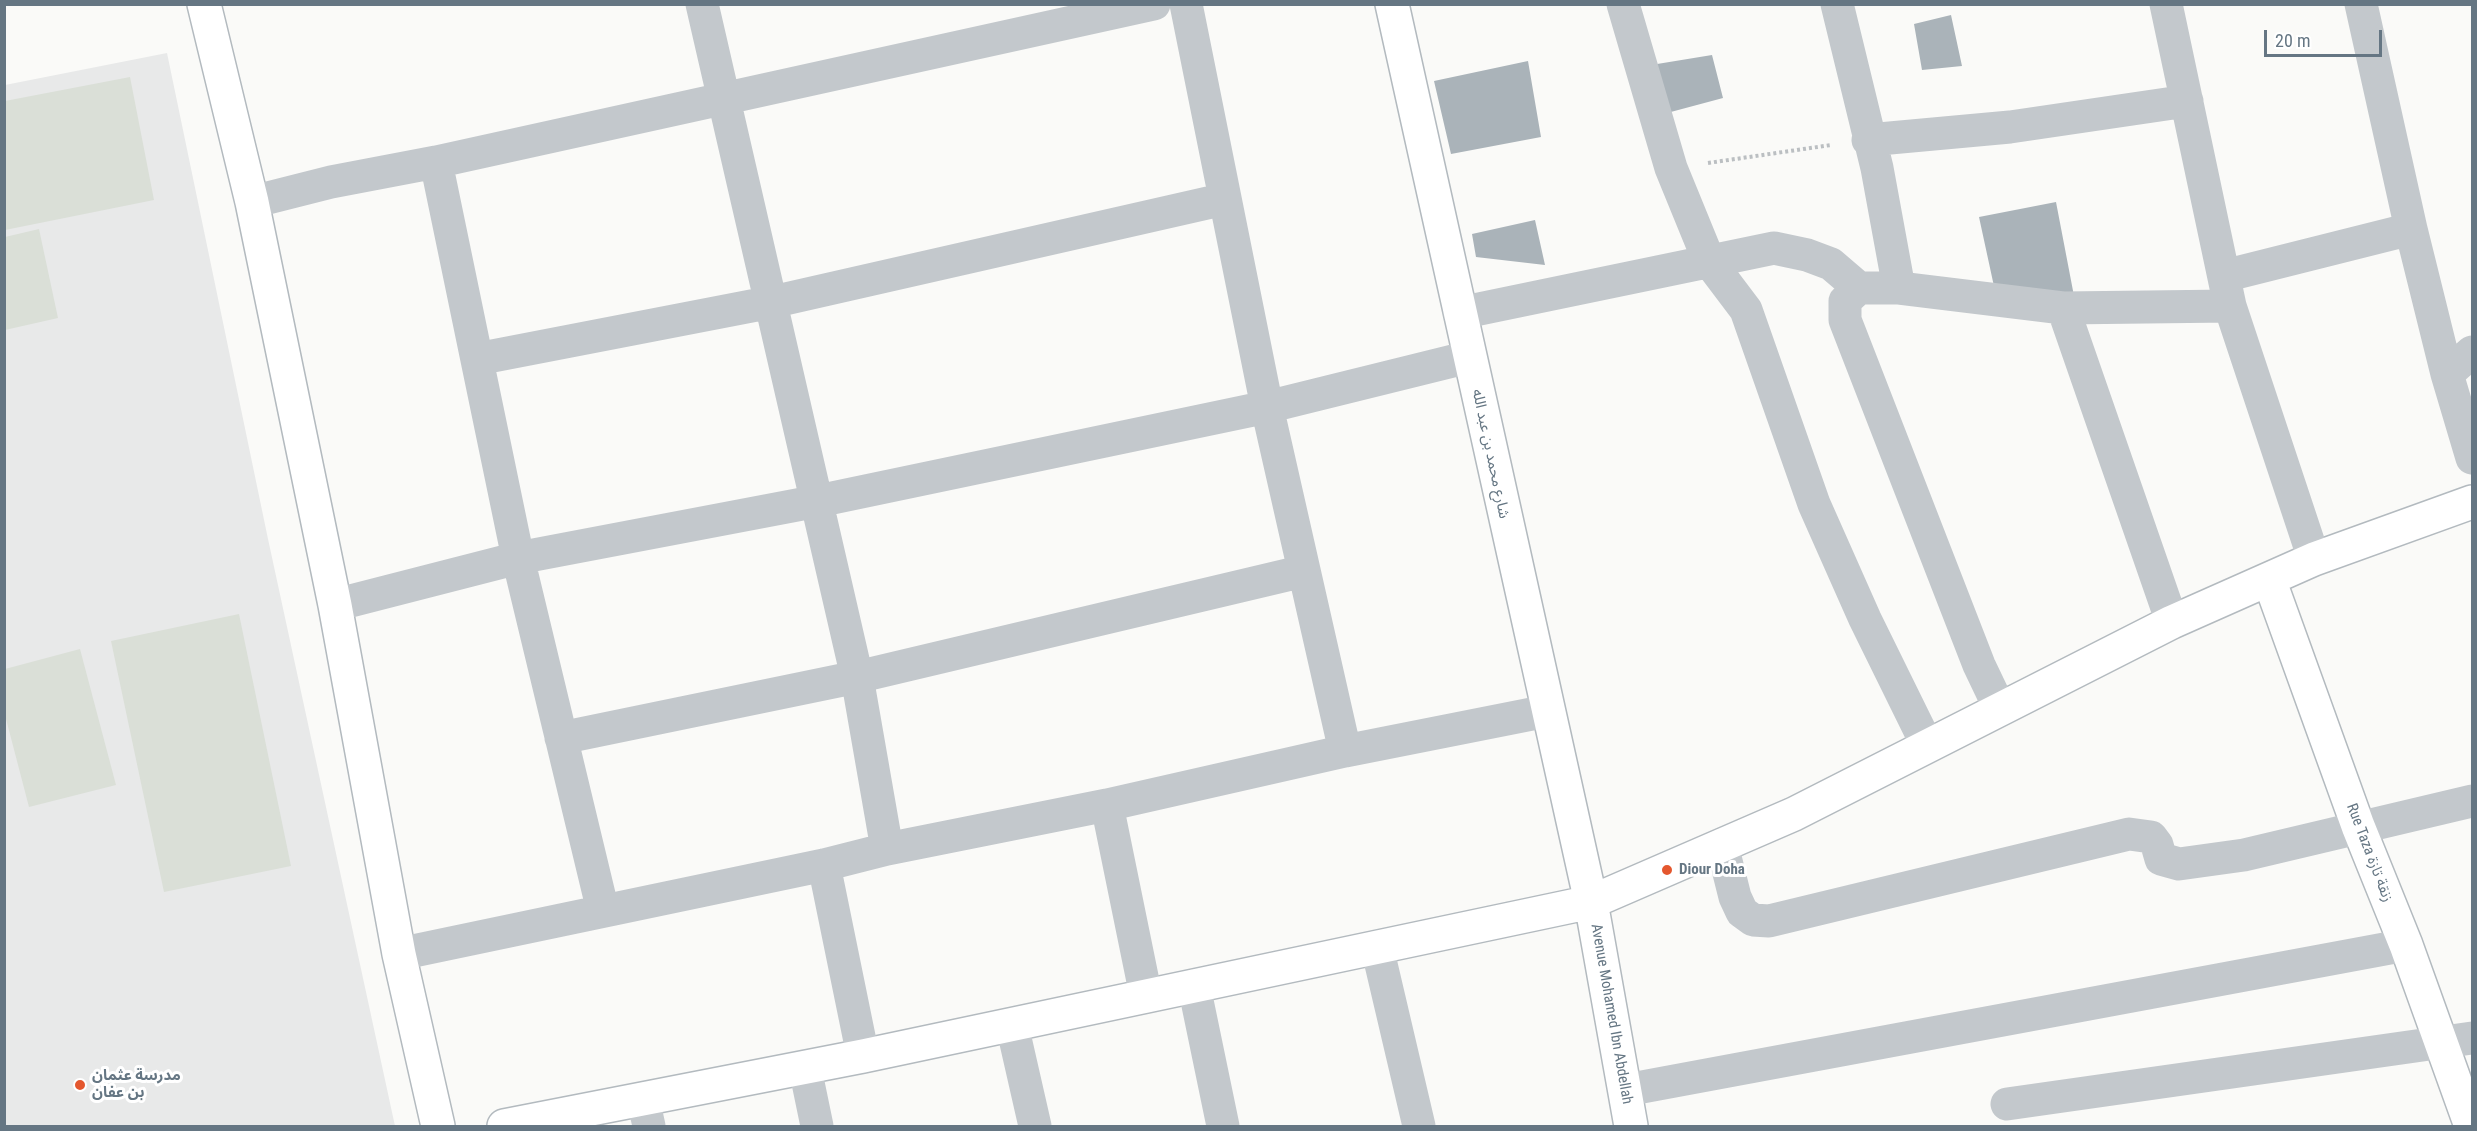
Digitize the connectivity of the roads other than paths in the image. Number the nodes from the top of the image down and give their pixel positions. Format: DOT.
graph roads {
  1 [pos="204,4"];
  2 [pos="702,4"];
  3 [pos="1154,4"];
  4 [pos="1186,4"];
  5 [pos="1392,4"];
  6 [pos="1623,4"];
  7 [pos="1837,4"];
  8 [pos="2166,4"];
  9 [pos="2361,4"];
  10 [pos="723,98"];
  11 [pos="2187,101"];
  12 [pos="1868,140"];
  13 [pos="436,162"];
  14 [pos="1226,199"];
  15 [pos="252,202"];
  16 [pos="2411,229"];
  17 [pos="1708,261"];
  18 [pos="1859,288"];
  19 [pos="1899,288"];
  20 [pos="2227,291"];
  21 [pos="772,302"];
  22 [pos="2063,308"];
  23 [pos="1460,313"];
  24 [pos="2472,352"];
  25 [pos="1469,357"];
  26 [pos="477,359"];
  27 [pos="2447,374"];
  28 [pos="1267,407"];
  29 [pos="2472,458"];
  30 [pos="818,501"];
  31 [pos="2472,502"];
  32 [pos="518,558"];
  33 [pos="2314,559"];
  34 [pos="1304,571"];
  35 [pos="2269,579"];
  36 [pos="335,605"];
  37 [pos="2172,622"];
  38 [pos="857,677"];
  39 [pos="2000,709"];
  40 [pos="1547,711"];
  41 [pos="561,738"];
  42 [pos="1927,745"];
  43 [pos="1345,751"];
  44 [pos="2472,801"];
  45 [pos="1107,806"];
  46 [pos="2358,826"];
  47 [pos="1722,845"];
  48 [pos="887,849"];
  49 [pos="824,865"];
  50 [pos="1591,902"];
  51 [pos="603,911"];
  52 [pos="2406,945"];
  53 [pos="1377,947"];
  54 [pos="399,954"];
  55 [pos="1194,986"];
  56 [pos="1146,996"];
  57 [pos="1012,1024"];
  58 [pos="2472,1038"];
  59 [pos="2440,1041"];
  60 [pos="863,1056"];
  61 [pos="805,1068"];
  62 [pos="1626,1090"];
  63 [pos="2007,1104"];
  64 [pos="646,1113"];
  65 [pos="438,1126"];
  66 [pos="504,1126"];
  67 [pos="817,1126"];
  68 [pos="1035,1126"];
  69 [pos="1223,1126"];
  70 [pos="1419,1126"];
  71 [pos="1631,1126"];
  72 [pos="2471,1126"];
  1 -- 15 [label="street"];
  2 -- 10 [label="street"];
  3 -- 10 [label="street"];
  4 -- 14 [label="street"];
  5 -- 23 [label="street, شارع محمد بن عبد الله"];
  6 -- 17 [label="street"];
  7 -- 12 [label="street"];
  8 -- 11 [label="street"];
  9 -- 16 [label="street"];
  10 -- 13 [label="street"];
  10 -- 21 [label="street"];
  11 -- 12 [label="street"];
  11 -- 20 [label="street"];
  12 -- 19 [label="street"];
  13 -- 15 [label="street"];
  13 -- 26 [label="street"];
  14 -- 21 [label="street"];
  14 -- 28 [label="street"];
  15 -- 36 [label="street"];
  16 -- 20 [label="street"];
  16 -- 27 [label="street"];
  17 -- 18 [label="street"];
  17 -- 23 [label="street"];
  17 -- 42 [label="street"];
  18 -- 19 [label="street"];
  18 -- 39 [label="street"];
  19 -- 22 [label="street"];
  20 -- 22 [label="street"];
  20 -- 33 [label="street"];
  21 -- 26 [label="street"];
  21 -- 30 [label="street"];
  22 -- 37 [label="street"];
  23 -- 25 [label="street, شارع محمد بن عبد الله"];
  24 -- 27 [label="street"];
  25 -- 28 [label="street"];
  25 -- 40 [label="street, شارع محمد بن عبد الله"];
  26 -- 32 [label="street"];
  27 -- 29 [label="street"];
  28 -- 30 [label="street"];
  28 -- 34 [label="street"];
  30 -- 32 [label="street"];
  30 -- 38 [label="street"];
  31 -- 33 [label="street"];
  32 -- 36 [label="street"];
  32 -- 41 [label="street"];
  33 -- 35 [label="street"];
  34 -- 38 [label="street"];
  34 -- 43 [label="street"];
  35 -- 37 [label="street"];
  35 -- 46 [label="street, Rue Taza زنقة تازة"];
  36 -- 54 [label="street"];
  37 -- 39 [label="street"];
  38 -- 41 [label="street"];
  38 -- 48 [label="street"];
  39 -- 42 [label="street"];
  40 -- 43 [label="street"];
  40 -- 50 [label="street, شارع محمد بن عبد الله"];
  41 -- 51 [label="street"];
  42 -- 47 [label="street"];
  43 -- 45 [label="street"];
  44 -- 46 [label="street"];
  45 -- 48 [label="street"];
  45 -- 56 [label="street"];
  46 -- 47 [label="street"];
  46 -- 52 [label="street, Rue Taza زنقة تازة"];
  47 -- 50 [label="street"];
  48 -- 49 [label="street"];
  49 -- 51 [label="street"];
  49 -- 60 [label="street"];
  50 -- 53 [label="street"];
  50 -- 62 [label="street, Avenue Mohamed Ibn Abdellah"];
  51 -- 54 [label="street"];
  52 -- 59 [label="street, Rue Taza زنقة تازة"];
  52 -- 62 [label="street"];
  53 -- 55 [label="street"];
  53 -- 70 [label="street"];
  54 -- 65 [label="street"];
  55 -- 56 [label="street"];
  55 -- 69 [label="street"];
  56 -- 57 [label="street"];
  57 -- 60 [label="street"];
  57 -- 68 [label="street"];
  58 -- 59 [label="street"];
  59 -- 63 [label="street"];
  59 -- 72 [label="street, Rue Taza زنقة تازة"];
  60 -- 61 [label="street"];
  61 -- 64 [label="street"];
  61 -- 67 [label="street"];
  62 -- 71 [label="street, Avenue Mohamed Ibn Abdellah"];
  64 -- 66 [label="street"];
}
